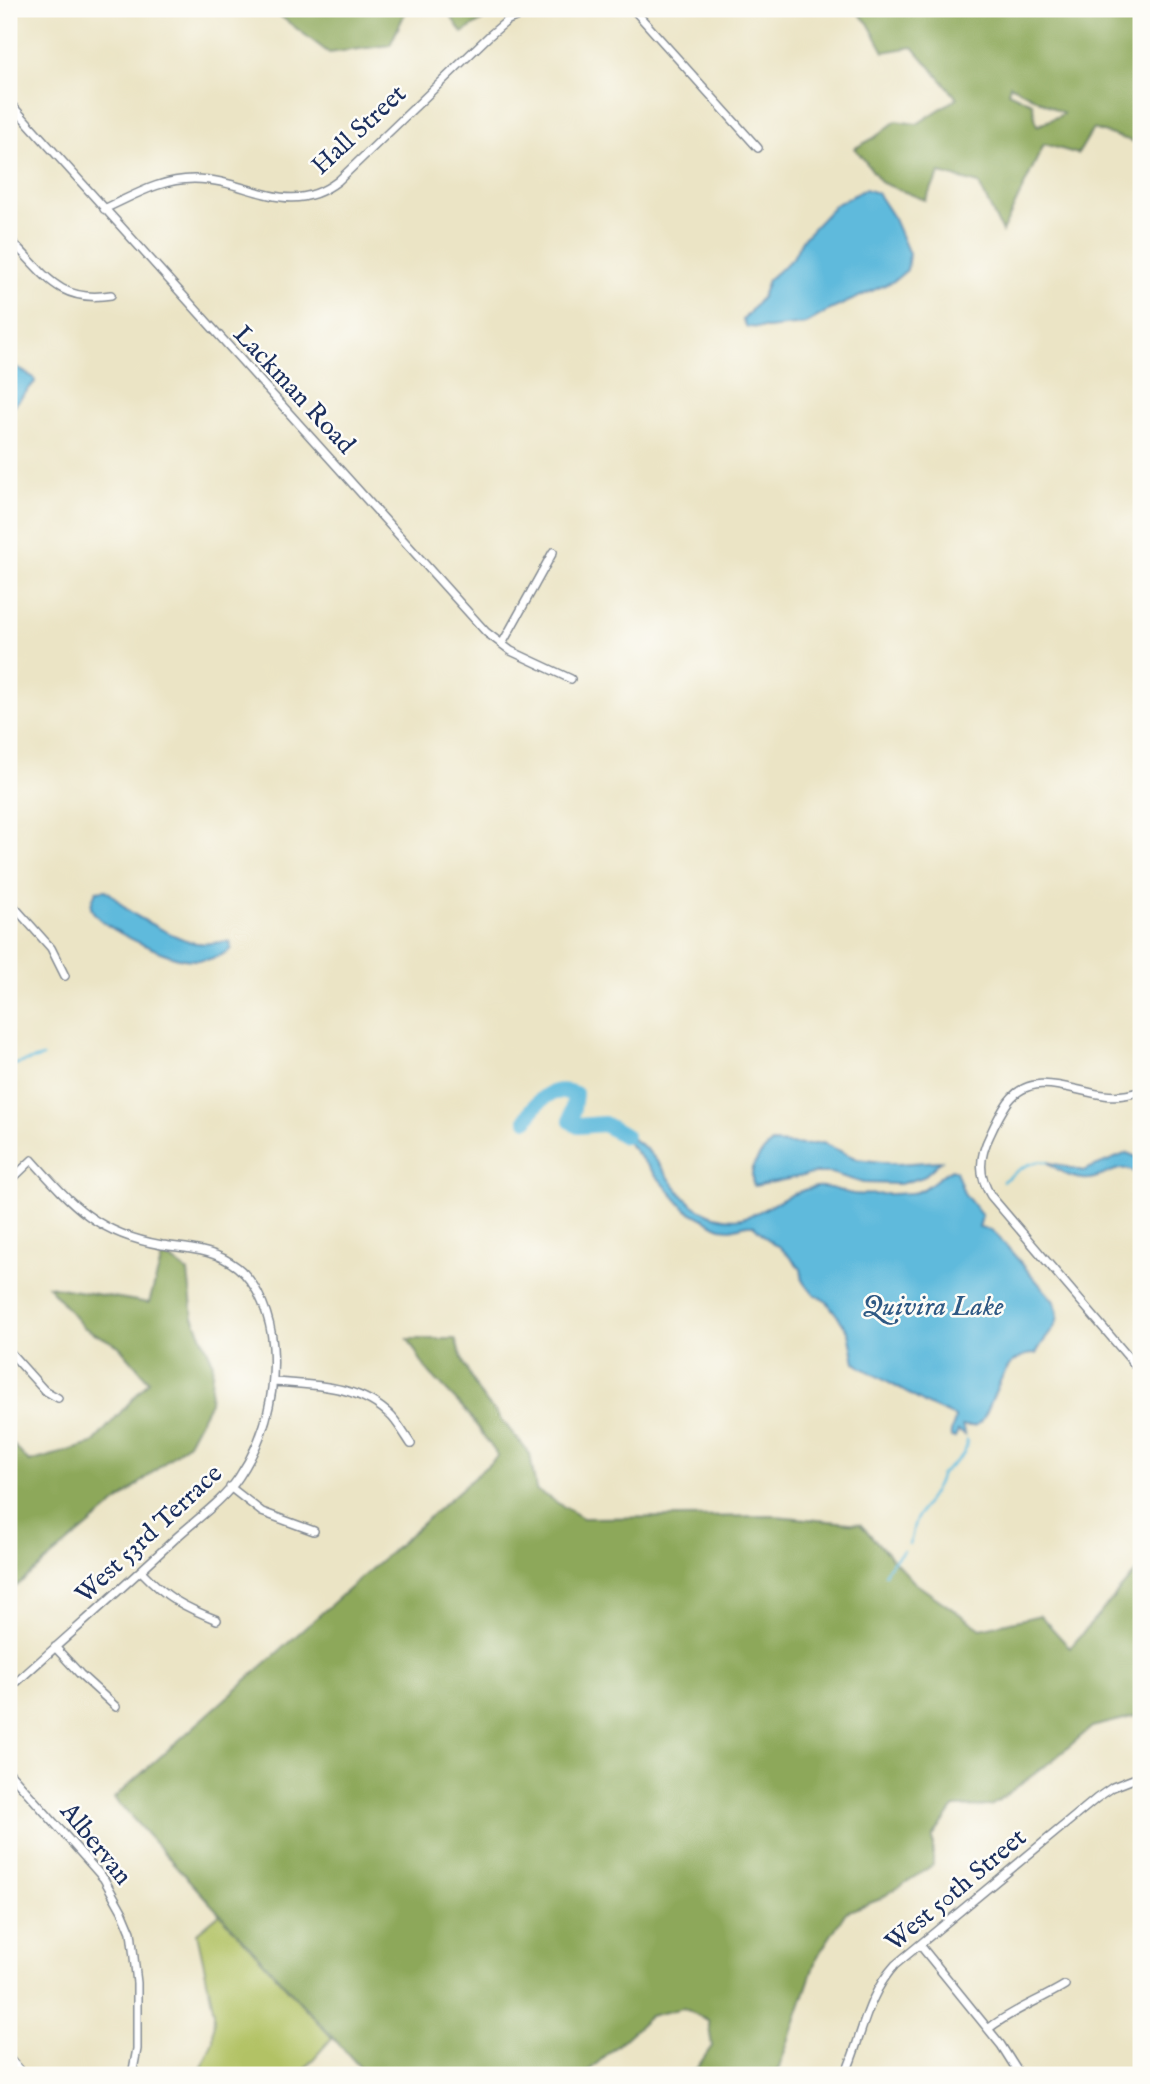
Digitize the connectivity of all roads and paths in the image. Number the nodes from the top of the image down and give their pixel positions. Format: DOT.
graph roads {
  1 [pos="535,9"];
  2 [pos="633,9"];
  3 [pos="9,102"];
  4 [pos="758,148"];
  5 [pos="104,209"];
  6 [pos="9,239"];
  7 [pos="111,295"];
  8 [pos="553,552"];
  9 [pos="502,644"];
  10 [pos="571,679"];
  11 [pos="9,901"];
  12 [pos="17,910"];
  13 [pos="9,917"];
  14 [pos="65,976"];
  15 [pos="1141,1091"];
  16 [pos="9,1182"];
  17 [pos="9,1351"];
  18 [pos="1141,1372"];
  19 [pos="274,1382"];
  20 [pos="58,1398"];
  21 [pos="411,1444"];
  22 [pos="230,1488"];
  23 [pos="314,1531"];
  24 [pos="141,1571"];
  25 [pos="217,1620"];
  26 [pos="55,1647"];
  27 [pos="9,1689"];
  28 [pos="116,1707"];
  29 [pos="9,1772"];
  30 [pos="1141,1776"];
  31 [pos="920,1945"];
  32 [pos="1065,1985"];
  33 [pos="988,2029"];
  34 [pos="9,2060"];
  35 [pos="22,2075"];
  36 [pos="132,2075"];
  37 [pos="845,2075"];
  38 [pos="1020,2075"];
  1 -- 5 [label="street, Hall Street"];
  2 -- 4 [label="street"];
  3 -- 5 [label="street, Lackman Road"];
  5 -- 9 [label="street, Lackman Road"];
  6 -- 7 [label="street"];
  8 -- 9 [label="street"];
  9 -- 10 [label="street, Lackman Road"];
  11 -- 12 [label="street"];
  12 -- 13 [label="street"];
  12 -- 14 [label="street"];
  15 -- 18 [label="street"];
  16 -- 19 [label="street, West 53rd Terrace"];
  17 -- 20 [label="street"];
  19 -- 21 [label="street"];
  19 -- 22 [label="street, West 53rd Terrace"];
  22 -- 23 [label="street"];
  22 -- 24 [label="street, West 53rd Terrace"];
  24 -- 25 [label="street"];
  24 -- 26 [label="street, West 53rd Terrace"];
  26 -- 27 [label="street, West 53rd Terrace"];
  26 -- 28 [label="street"];
  29 -- 36 [label="street, Albervan"];
  30 -- 31 [label="street, West 50th Street"];
  31 -- 33 [label="street"];
  31 -- 37 [label="street, West 50th Street"];
  32 -- 33 [label="street"];
  33 -- 38 [label="street"];
  34 -- 35 [label="main road"];
}
